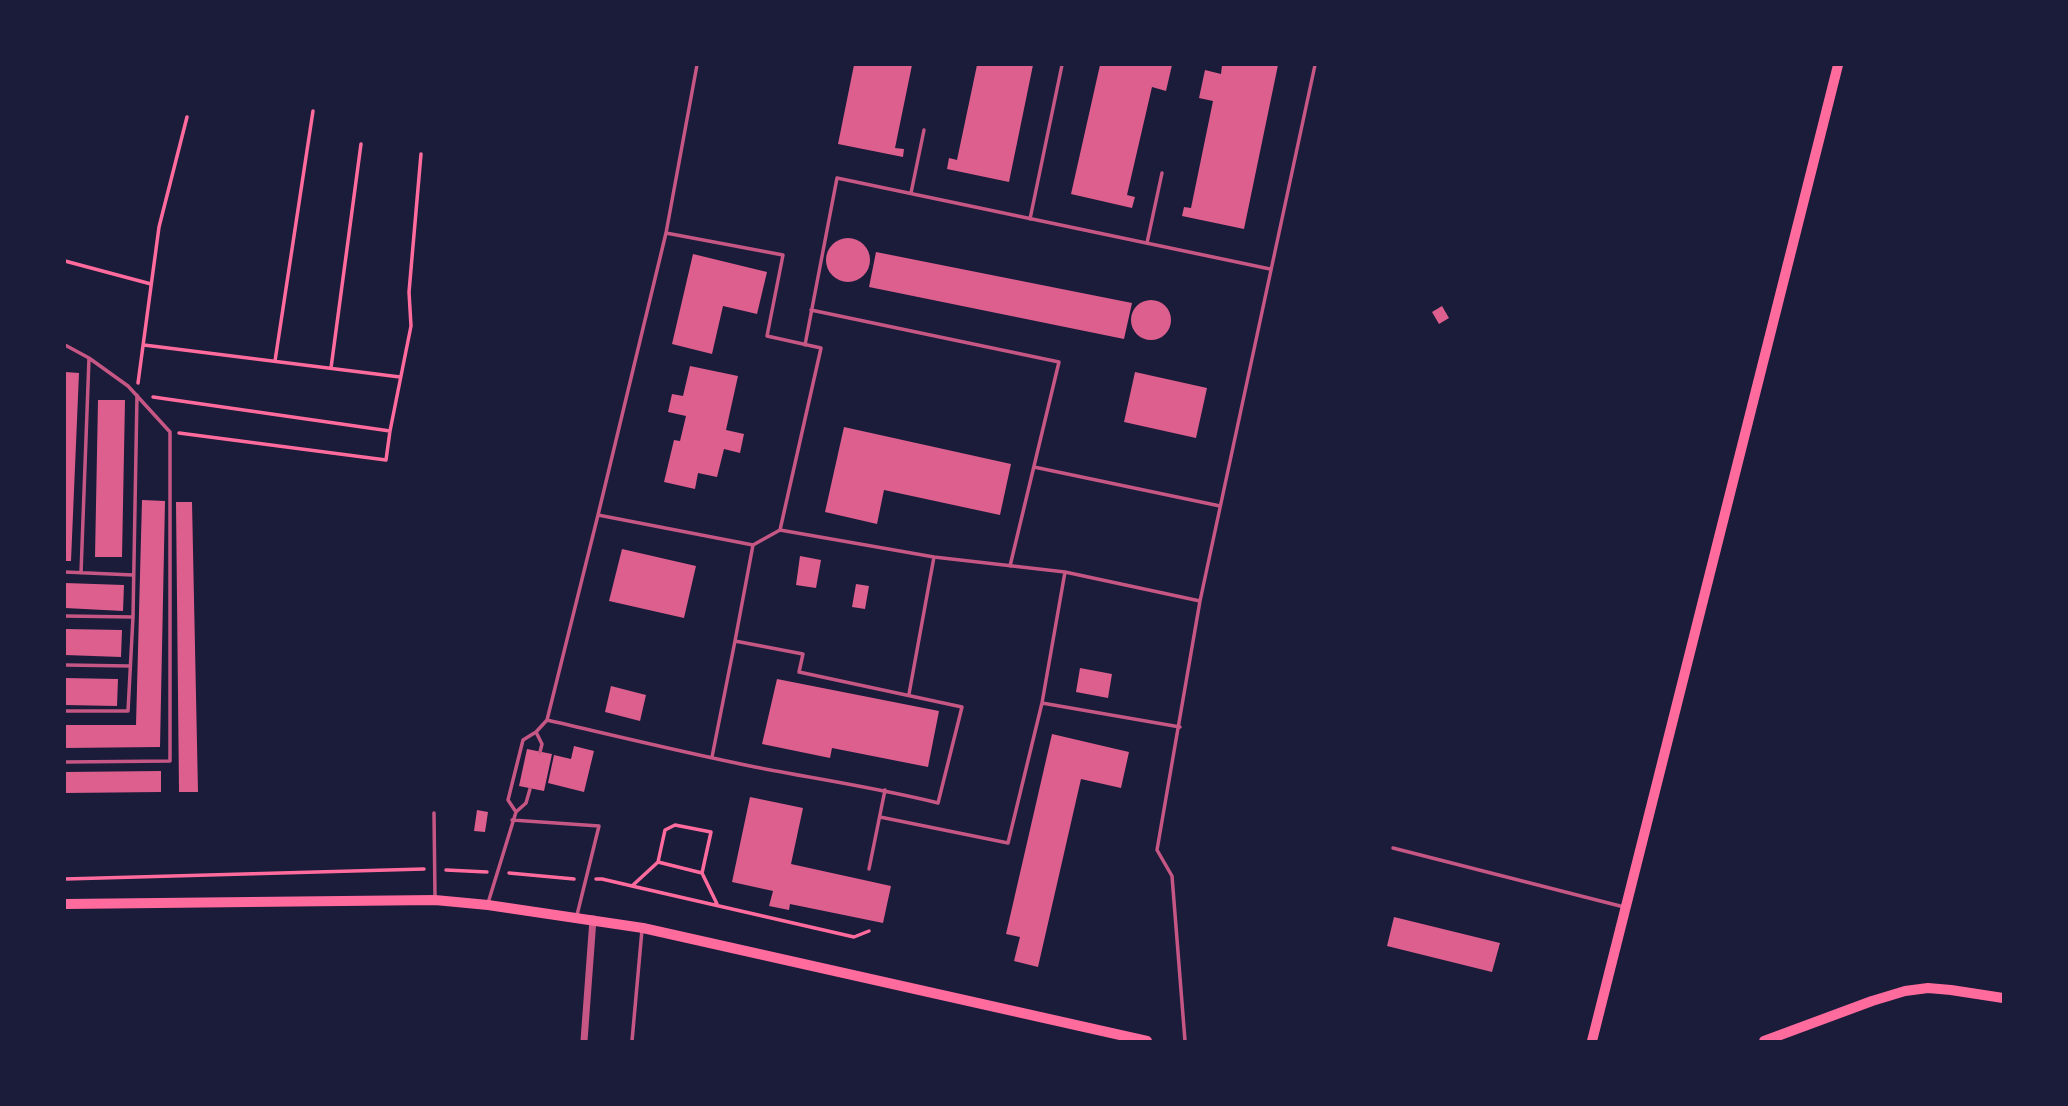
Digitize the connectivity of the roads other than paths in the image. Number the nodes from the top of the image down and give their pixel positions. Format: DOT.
graph roads {
  1 [pos="697,65"];
  2 [pos="1062,65"];
  3 [pos="1315,65"];
  4 [pos="1838,65"];
  5 [pos="925,130"];
  6 [pos="1162,173"];
  7 [pos="911,193"];
  8 [pos="1030,219"];
  9 [pos="666,233"];
  10 [pos="1147,243"];
  11 [pos="1270,269"];
  12 [pos="810,310"];
  13 [pos="65,345"];
  14 [pos="805,345"];
  15 [pos="89,358"];
  16 [pos="137,395"];
  17 [pos="1034,467"];
  18 [pos="1220,506"];
  19 [pos="598,515"];
  20 [pos="780,530"];
  21 [pos="753,545"];
  22 [pos="934,557"];
  23 [pos="1010,566"];
  24 [pos="65,572"];
  25 [pos="1065,572"];
  26 [pos="81,573"];
  27 [pos="133,575"];
  28 [pos="1200,601"];
  29 [pos="65,616"];
  30 [pos="133,617"];
  31 [pos="735,641"];
  32 [pos="65,665"];
  33 [pos="130,666"];
  34 [pos="909,694"];
  35 [pos="1042,703"];
  36 [pos="65,711"];
  37 [pos="547,720"];
  38 [pos="1180,727"];
  39 [pos="536,732"];
  40 [pos="540,752"];
  41 [pos="712,757"];
  42 [pos="65,762"];
  43 [pos="530,789"];
  44 [pos="885,790"];
  45 [pos="516,812"];
  46 [pos="434,813"];
  47 [pos="880,817"];
  48 [pos="512,820"];
  49 [pos="1393,848"];
  50 [pos="869,869"];
  51 [pos="435,900"];
  52 [pos="65,904"];
  53 [pos="488,905"];
  54 [pos="1626,907"];
  55 [pos="576,917"];
  56 [pos="593,919"];
  57 [pos="643,928"];
  58 [pos="2003,998"];
  59 [pos="584,1041"];
  60 [pos="632,1041"];
  61 [pos="1147,1041"];
  62 [pos="1185,1041"];
  63 [pos="1592,1041"];
  64 [pos="1764,1041"];
  1 -- 9 [label="lane"];
  2 -- 8 [label="lane"];
  3 -- 11 [label="lane"];
  4 -- 54 [label="main road"];
  5 -- 7 [label="lane"];
  6 -- 10 [label="lane"];
  7 -- 8 [label="lane"];
  7 -- 12 [label="lane"];
  8 -- 10 [label="lane"];
  9 -- 14 [label="lane"];
  9 -- 19 [label="lane"];
  10 -- 11 [label="lane"];
  11 -- 18 [label="lane"];
  12 -- 14 [label="lane"];
  12 -- 17 [label="lane"];
  13 -- 15 [label="lane"];
  14 -- 20 [label="lane"];
  15 -- 16 [label="lane"];
  15 -- 26 [label="lane"];
  16 -- 27 [label="lane"];
  16 -- 42 [label="lane"];
  17 -- 18 [label="lane"];
  17 -- 23 [label="lane"];
  18 -- 28 [label="lane"];
  19 -- 21 [label="lane"];
  19 -- 37 [label="lane"];
  20 -- 21 [label="lane"];
  20 -- 22 [label="lane"];
  21 -- 31 [label="lane"];
  22 -- 23 [label="lane"];
  22 -- 34 [label="lane"];
  23 -- 25 [label="lane"];
  24 -- 26 [label="lane"];
  25 -- 28 [label="lane"];
  25 -- 35 [label="lane"];
  26 -- 27 [label="lane"];
  27 -- 30 [label="lane"];
  28 -- 38 [label="lane"];
  29 -- 30 [label="lane"];
  30 -- 33 [label="lane"];
  31 -- 34 [label="lane"];
  31 -- 41 [label="lane"];
  32 -- 33 [label="lane"];
  33 -- 36 [label="lane"];
  34 -- 44 [label="lane"];
  35 -- 38 [label="lane"];
  35 -- 47 [label="lane"];
  37 -- 39 [label="lane"];
  37 -- 41 [label="lane"];
  38 -- 62 [label="lane"];
  39 -- 40 [label="lane"];
  39 -- 45 [label="lane"];
  41 -- 44 [label="lane"];
  43 -- 45 [label="lane"];
  44 -- 47 [label="lane"];
  45 -- 48 [label="lane"];
  46 -- 51 [label="lane"];
  47 -- 50 [label="lane"];
  48 -- 53 [label="lane"];
  48 -- 55 [label="lane"];
  49 -- 54 [label="lane"];
  51 -- 52 [label="main road"];
  51 -- 53 [label="main road"];
  53 -- 55 [label="main road"];
  54 -- 63 [label="main road"];
  55 -- 56 [label="main road"];
  56 -- 57 [label="main road"];
  56 -- 59 [label="street"];
  57 -- 60 [label="lane"];
  57 -- 61 [label="main road"];
  58 -- 64 [label="main road"];
}
